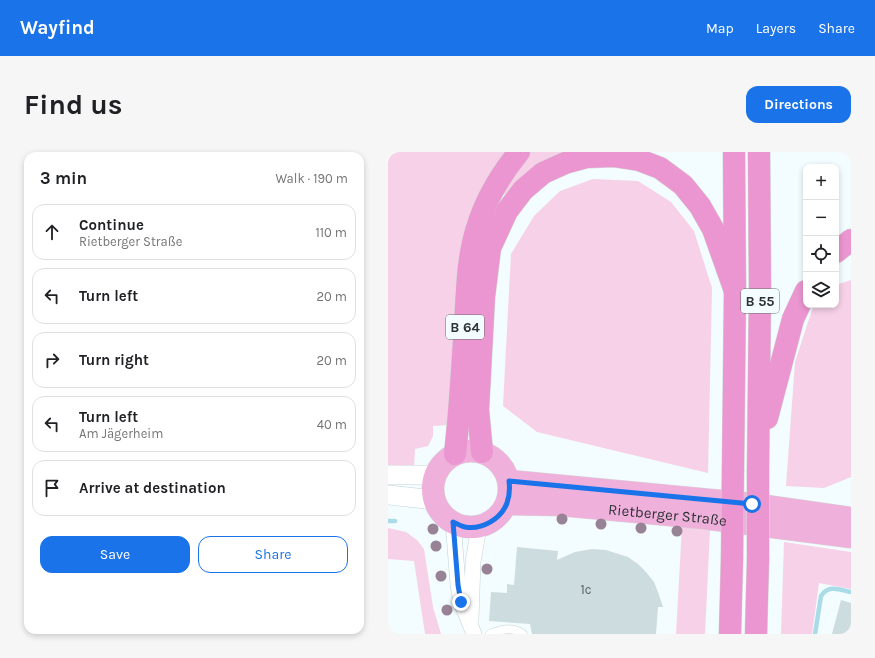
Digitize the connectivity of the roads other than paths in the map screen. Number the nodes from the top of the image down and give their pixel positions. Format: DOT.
graph roads {
  1 [pos="519,152"];
  2 [pos="734,152"];
  3 [pos="759,152"];
  4 [pos="851,240"];
  5 [pos="839,250"];
  6 [pos="735,291"];
  7 [pos="803,297"];
  8 [pos="482,452"];
  9 [pos="455,454"];
  10 [pos="759,460"];
  11 [pos="388,475"];
  12 [pos="436,475"];
  13 [pos="509,481"];
  14 [pos="388,495"];
  15 [pos="435,500"];
  16 [pos="507,504"];
  17 [pos="851,518"];
  18 [pos="453,522"];
  19 [pos="479,527"];
  20 [pos="851,537"];
  21 [pos="472,630"];
  22 [pos="490,634"];
  23 [pos="523,634"];
  24 [pos="730,634"];
  25 [pos="756,634"];
  1 -- 9 [label="highway, B 64"];
  2 -- 6 [label="highway, B 55"];
  3 -- 10 [label="highway, B 55"];
  4 -- 5 [label="highway"];
  6 -- 8 [label="highway, B 55"];
  6 -- 24 [label="highway, B 55, bridge"];
  7 -- 10 [label="highway, B 55"];
  8 -- 9 [label="main road"];
  8 -- 13 [label="main road"];
  9 -- 12 [label="main road"];
  10 -- 25 [label="highway, B 55, bridge"];
  11 -- 12 [label="street"];
  12 -- 15 [label="main road"];
  13 -- 16 [label="main road"];
  13 -- 17 [label="main road, Rietberger Straße"];
  14 -- 15 [label="street"];
  15 -- 18 [label="main road"];
  16 -- 19 [label="main road"];
  16 -- 20 [label="main road, Rietberger Straße"];
  18 -- 19 [label="main road"];
  18 -- 21 [label="street"];
  19 -- 21 [label="street"];
  22 -- 23 [label="lane"];
}
